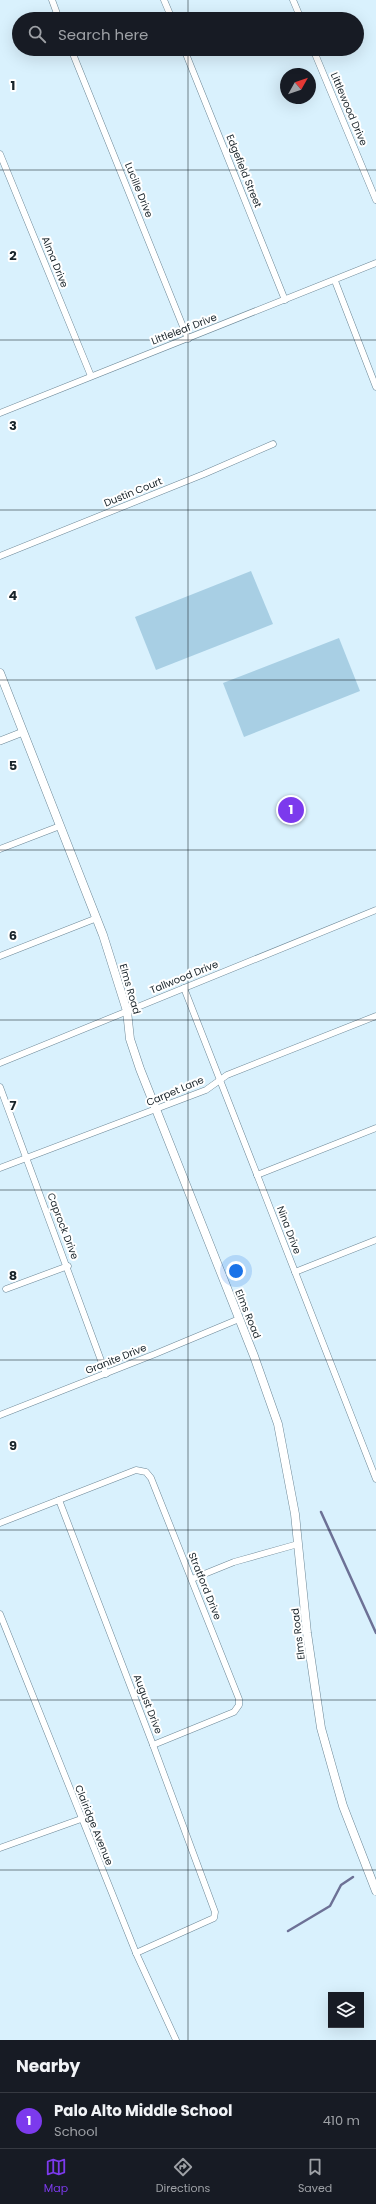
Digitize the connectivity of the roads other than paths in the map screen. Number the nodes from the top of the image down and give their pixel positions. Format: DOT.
graph roads {
  1 [pos="52,0"];
  2 [pos="164,0"];
  3 [pos="293,0"];
  4 [pos="56,12"];
  5 [pos="169,12"];
  6 [pos="298,12"];
  7 [pos="74,56"];
  8 [pos="187,56"];
  9 [pos="316,56"];
  10 [pos="0,154"];
  11 [pos="376,200"];
  12 [pos="376,263"];
  13 [pos="335,281"];
  14 [pos="285,300"];
  15 [pos="188,339"];
  16 [pos="91,376"];
  17 [pos="376,387"];
  18 [pos="0,413"];
  19 [pos="273,444"];
  20 [pos="0,556"];
  21 [pos="0,673"];
  22 [pos="23,732"];
  23 [pos="0,741"];
  24 [pos="60,826"];
  25 [pos="0,849"];
  26 [pos="376,910"];
  27 [pos="97,918"];
  28 [pos="0,956"];
  29 [pos="184,988"];
  30 [pos="127,1011"];
  31 [pos="376,1016"];
  32 [pos="0,1063"];
  33 [pos="220,1080"];
  34 [pos="0,1087"];
  35 [pos="155,1110"];
  36 [pos="376,1128"];
  37 [pos="26,1158"];
  38 [pos="0,1168"];
  39 [pos="257,1175"];
  40 [pos="376,1240"];
  41 [pos="68,1266"];
  42 [pos="295,1272"];
  43 [pos="6,1289"];
  44 [pos="239,1319"];
  45 [pos="106,1374"];
  46 [pos="0,1415"];
  47 [pos="376,1479"];
  48 [pos="59,1500"];
  49 [pos="0,1523"];
  50 [pos="298,1544"];
  51 [pos="192,1580"];
  52 [pos="0,1614"];
  53 [pos="153,1745"];
  54 [pos="81,1819"];
  55 [pos="0,1848"];
  56 [pos="376,1891"];
  57 [pos="136,1953"];
  58 [pos="176,2040"];
  1 -- 4 [label="street"];
  2 -- 5 [label="street"];
  3 -- 6 [label="street"];
  7 -- 15 [label="street, Lucille Drive"];
  8 -- 14 [label="street, Edgefield Street"];
  9 -- 11 [label="street, Littlewood Drive"];
  10 -- 16 [label="street, Alma Drive"];
  12 -- 13 [label="street, Littleleaf Drive"];
  13 -- 14 [label="street, Littleleaf Drive"];
  13 -- 17 [label="street"];
  14 -- 15 [label="street, Littleleaf Drive"];
  15 -- 16 [label="street, Littleleaf Drive"];
  16 -- 18 [label="street, Littleleaf Drive"];
  19 -- 20 [label="street, Dustin Court"];
  21 -- 22 [label="main road, Elms Road"];
  22 -- 23 [label="street"];
  22 -- 24 [label="main road, Elms Road"];
  24 -- 25 [label="street"];
  24 -- 27 [label="main road, Elms Road"];
  26 -- 29 [label="street, Tallwood Drive"];
  27 -- 28 [label="street"];
  27 -- 30 [label="main road, Elms Road"];
  29 -- 30 [label="street, Tallwood Drive"];
  29 -- 33 [label="street, Nina Drive"];
  30 -- 32 [label="street, Tallwood Drive"];
  30 -- 35 [label="main road, Elms Road"];
  31 -- 33 [label="street, Carpet Lane"];
  33 -- 35 [label="street, Carpet Lane"];
  33 -- 39 [label="street, Nina Drive"];
  34 -- 37 [label="street, Caprock Drive"];
  35 -- 37 [label="street, Carpet Lane"];
  35 -- 44 [label="main road, Elms Road"];
  36 -- 39 [label="street"];
  37 -- 38 [label="street, Carpet Lane"];
  37 -- 41 [label="street, Caprock Drive"];
  39 -- 42 [label="street, Nina Drive"];
  40 -- 42 [label="street"];
  41 -- 43 [label="street"];
  41 -- 45 [label="street, Caprock Drive"];
  42 -- 47 [label="street, Nina Drive"];
  44 -- 45 [label="street, Granite Drive"];
  44 -- 50 [label="main road, Elms Road"];
  45 -- 46 [label="street, Granite Drive"];
  48 -- 49 [label="street"];
  48 -- 51 [label="street, Stratford Drive"];
  48 -- 53 [label="street, August Drive"];
  50 -- 51 [label="street"];
  50 -- 56 [label="main road, Elms Road"];
  51 -- 53 [label="street, Stratford Drive"];
  52 -- 54 [label="street, Clairidge Avenue"];
  53 -- 57 [label="street, August Drive"];
  54 -- 55 [label="street"];
  54 -- 57 [label="street, Clairidge Avenue"];
  57 -- 58 [label="street, Clairidge Avenue"];
}
